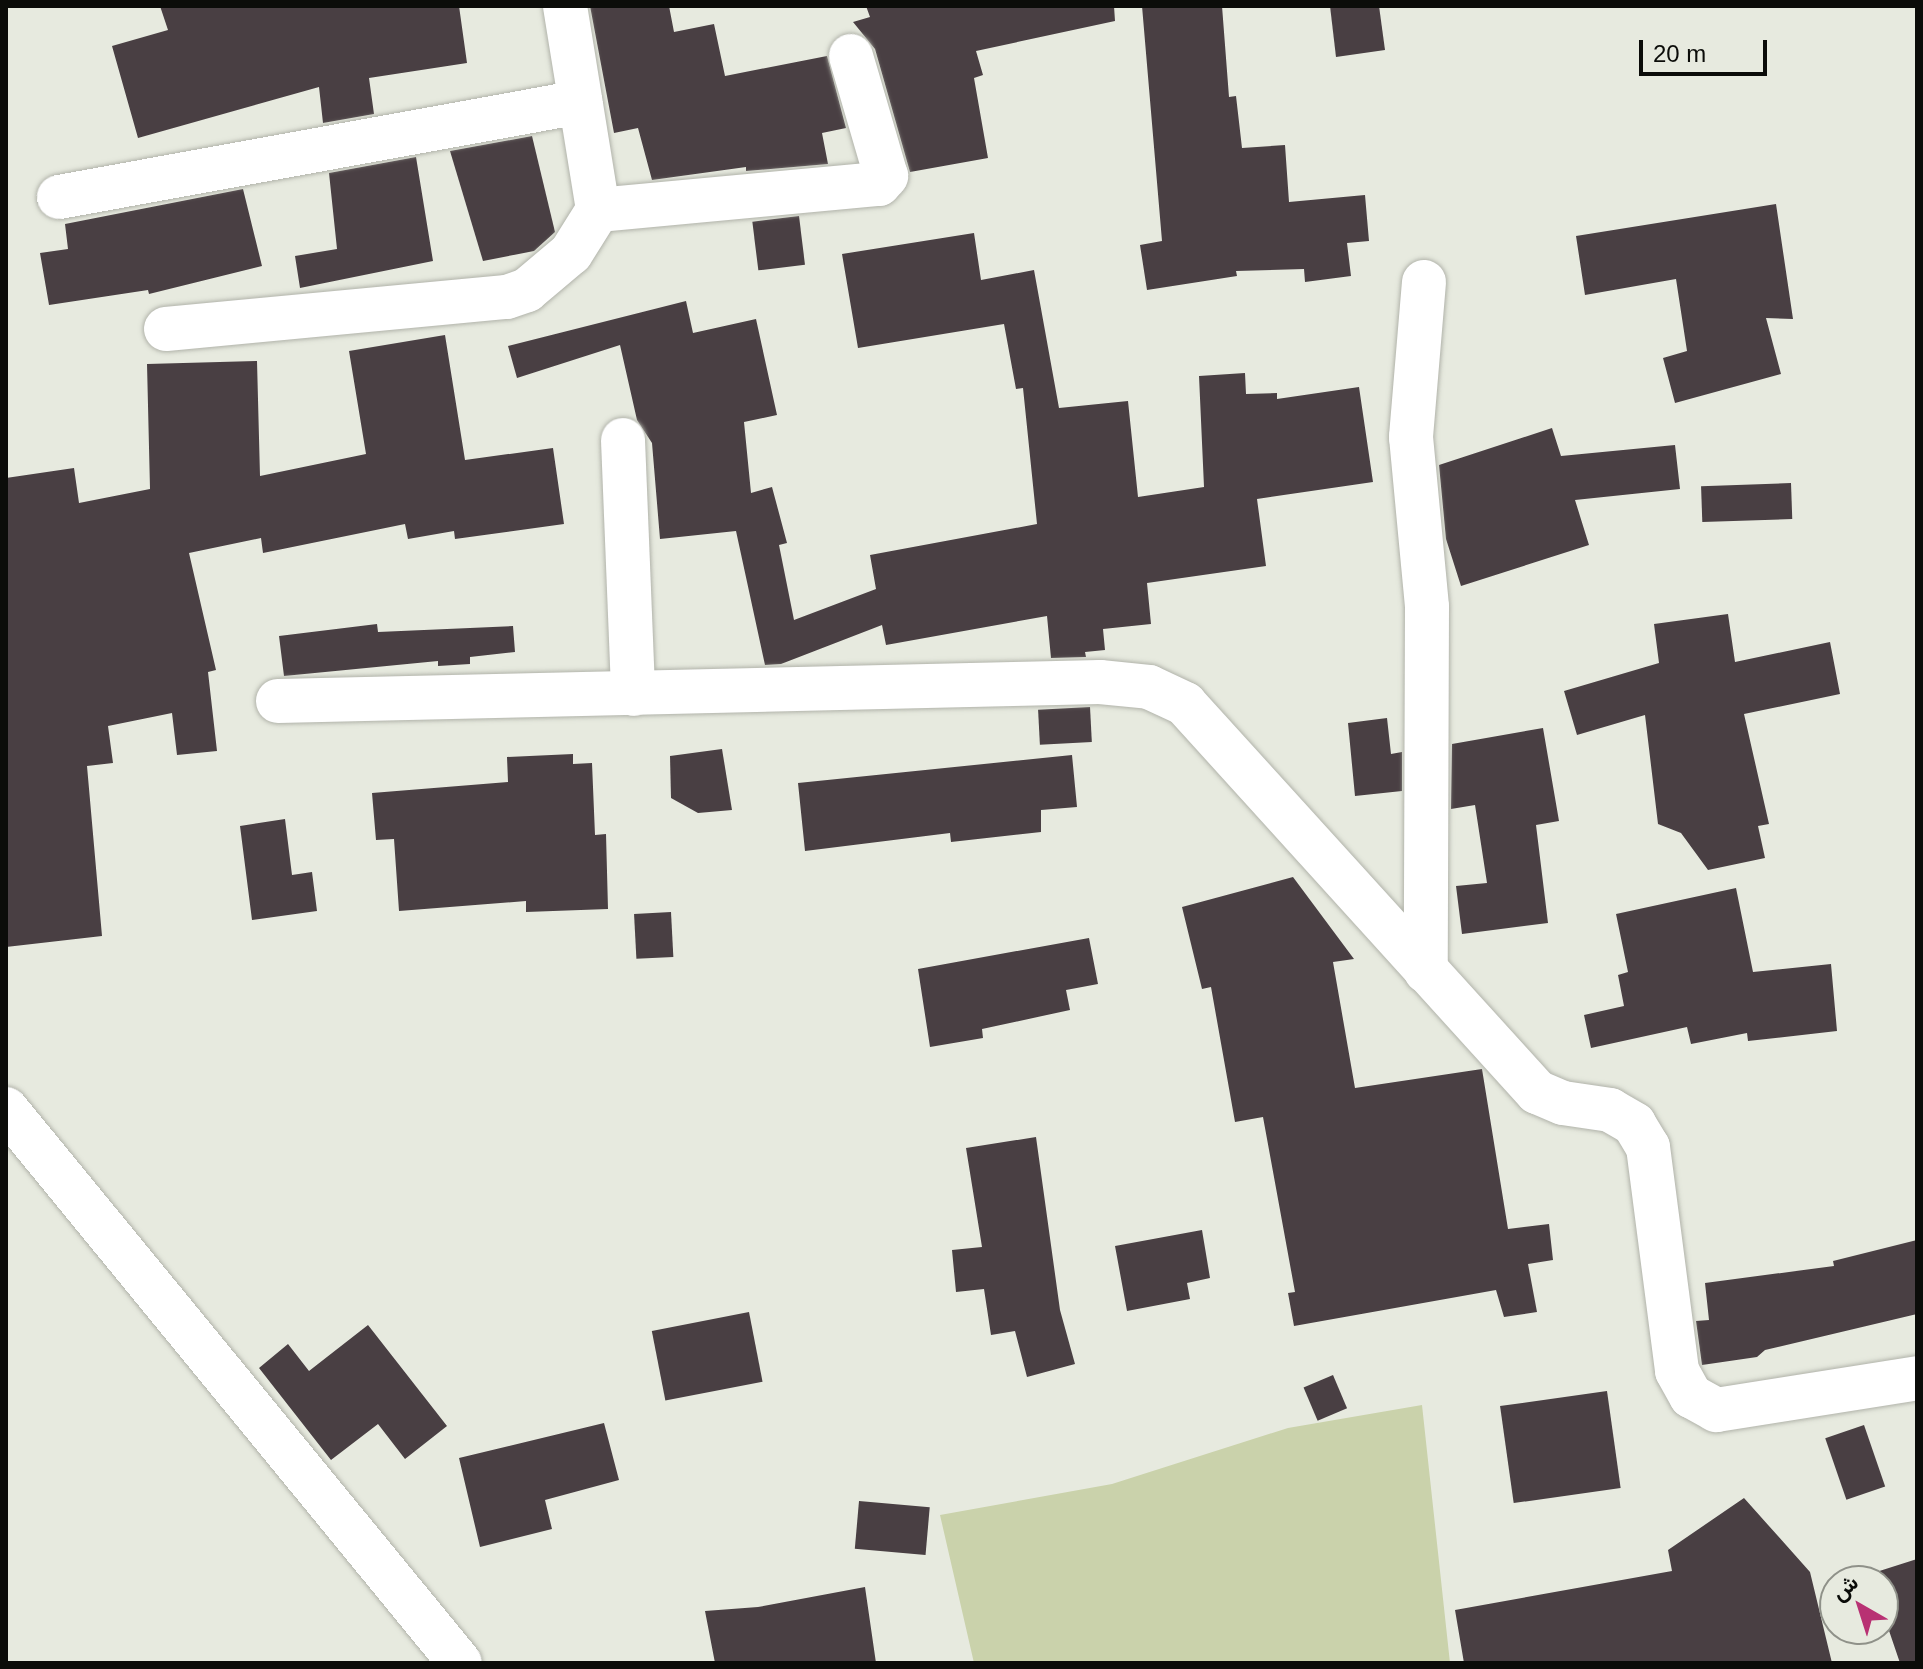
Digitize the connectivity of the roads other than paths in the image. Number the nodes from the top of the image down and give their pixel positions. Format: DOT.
graph roads {
  1 [pos="565,6"];
  2 [pos="851,56"];
  3 [pos="580,102"];
  4 [pos="59,197"];
  5 [pos="598,210"];
  6 [pos="1424,282"];
  7 [pos="166,329"];
  8 [pos="623,440"];
  9 [pos="633,694"];
  10 [pos="278,701"];
  11 [pos="1426,971"];
  12 [pos="6,1109"];
  13 [pos="1917,1378"];
  14 [pos="460,1663"];
  1 -- 3 [label="street"];
  2 -- 5 [label="street"];
  3 -- 4 [label="street"];
  3 -- 5 [label="street"];
  5 -- 7 [label="street"];
  6 -- 11 [label="street"];
  8 -- 9 [label="street"];
  9 -- 10 [label="street"];
  9 -- 11 [label="street"];
  11 -- 13 [label="street"];
  12 -- 14 [label="street"];
}
